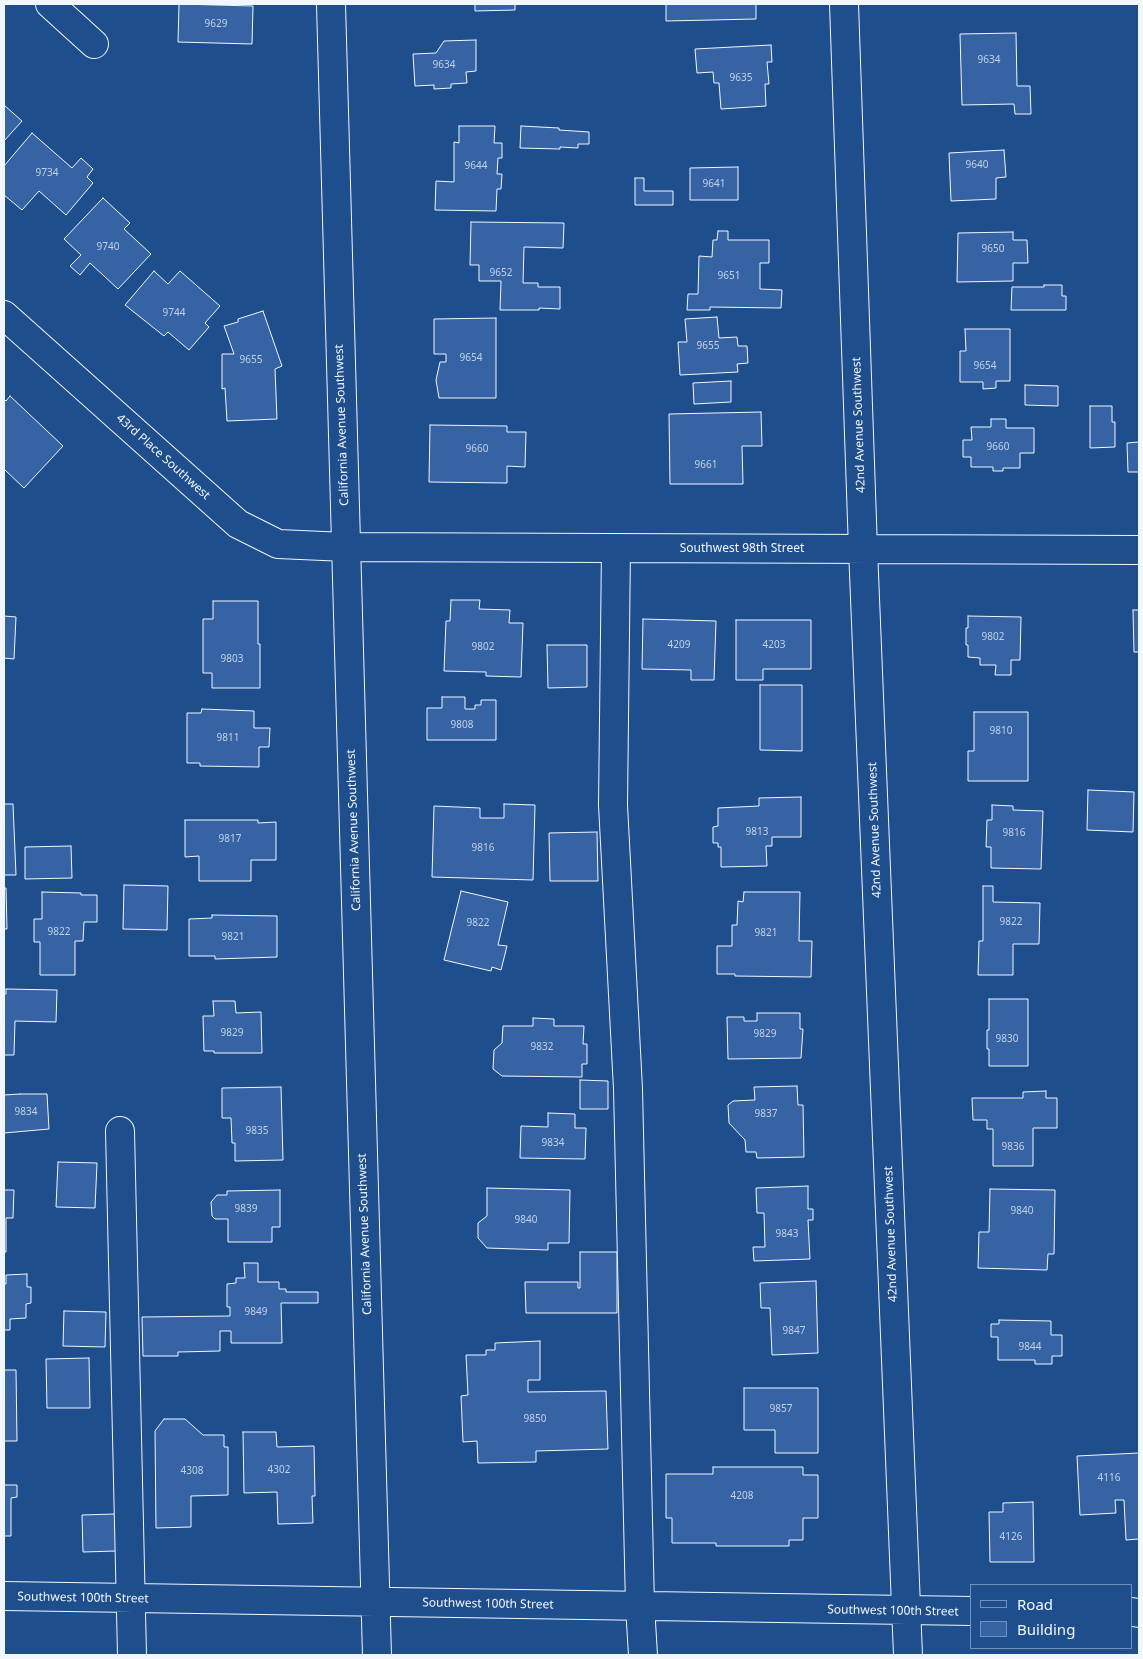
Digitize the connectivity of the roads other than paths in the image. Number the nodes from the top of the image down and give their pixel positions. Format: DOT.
graph roads {
  1 [pos="50,4"];
  2 [pos="331,4"];
  3 [pos="844,4"];
  4 [pos="94,44"];
  5 [pos="4,315"];
  6 [pos="346,547"];
  7 [pos="616,548"];
  8 [pos="863,549"];
  9 [pos="1139,550"];
  10 [pos="120,1131"];
  11 [pos="4,1596"];
  12 [pos="130,1598"];
  13 [pos="376,1602"];
  14 [pos="640,1606"];
  15 [pos="906,1611"];
  16 [pos="970,1611"];
  17 [pos="132,1655"];
  18 [pos="377,1655"];
  19 [pos="643,1655"];
  20 [pos="908,1655"];
  1 -- 4 [label="street"];
  2 -- 6 [label="street, California Avenue Southwest"];
  3 -- 8 [label="street, 42nd Avenue Southwest"];
  5 -- 6 [label="street, 43rd Place Southwest"];
  6 -- 7 [label="street, Southwest 98th Street"];
  6 -- 13 [label="street, California Avenue Southwest"];
  7 -- 8 [label="street, Southwest 98th Street"];
  7 -- 14 [label="street"];
  8 -- 9 [label="street, Southwest 98th Street"];
  8 -- 15 [label="street, 42nd Avenue Southwest"];
  10 -- 12 [label="street"];
  11 -- 12 [label="street, Southwest 100th Street"];
  12 -- 13 [label="street, Southwest 100th Street"];
  12 -- 17 [label="street"];
  13 -- 14 [label="street, Southwest 100th Street"];
  13 -- 18 [label="street, California Avenue Southwest"];
  14 -- 15 [label="street, Southwest 100th Street"];
  14 -- 19 [label="street"];
  15 -- 16 [label="street, Southwest 100th Street"];
  15 -- 20 [label="street, 42nd Avenue Southwest"];
}
